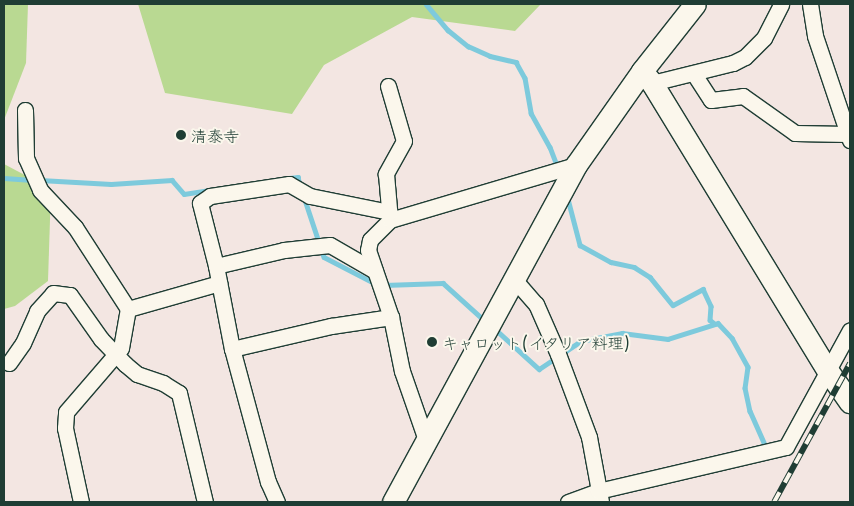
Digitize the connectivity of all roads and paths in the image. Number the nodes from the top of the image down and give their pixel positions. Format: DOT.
graph roads {
  1 [pos="695,4"];
  2 [pos="781,4"];
  3 [pos="810,4"];
  4 [pos="694,74"];
  5 [pos="647,77"];
  6 [pos="388,86"];
  7 [pos="25,110"];
  8 [pos="848,137"];
  9 [pos="576,165"];
  10 [pos="389,216"];
  11 [pos="216,266"];
  12 [pos="375,271"];
  13 [pos="513,278"];
  14 [pos="219,283"];
  15 [pos="128,310"];
  16 [pos="391,318"];
  17 [pos="850,330"];
  18 [pos="232,348"];
  19 [pos="115,355"];
  20 [pos="9,363"];
  21 [pos="828,372"];
  22 [pos="850,399"];
  23 [pos="426,440"];
  24 [pos="600,497"];
  25 [pos="81,502"];
  26 [pos="205,502"];
  27 [pos="277,502"];
  28 [pos="393,502"];
  29 [pos="568,502"];
  1 -- 5 [label="street"];
  2 -- 4 [label="street"];
  3 -- 8 [label="street"];
  4 -- 5 [label="street"];
  4 -- 8 [label="street"];
  5 -- 9 [label="street"];
  5 -- 21 [label="street"];
  6 -- 10 [label="street"];
  7 -- 15 [label="street"];
  9 -- 10 [label="street"];
  9 -- 13 [label="street"];
  10 -- 11 [label="street"];
  10 -- 12 [label="street"];
  11 -- 12 [label="street"];
  11 -- 14 [label="street"];
  12 -- 16 [label="street"];
  13 -- 23 [label="street"];
  13 -- 24 [label="street"];
  14 -- 15 [label="street"];
  14 -- 18 [label="street"];
  15 -- 19 [label="street"];
  16 -- 18 [label="street"];
  16 -- 23 [label="street"];
  17 -- 21 [label="street"];
  18 -- 27 [label="street"];
  19 -- 20 [label="street"];
  19 -- 25 [label="street"];
  19 -- 26 [label="street"];
  21 -- 22 [label="street"];
  21 -- 24 [label="street"];
  23 -- 28 [label="street"];
  24 -- 29 [label="street"];
}
